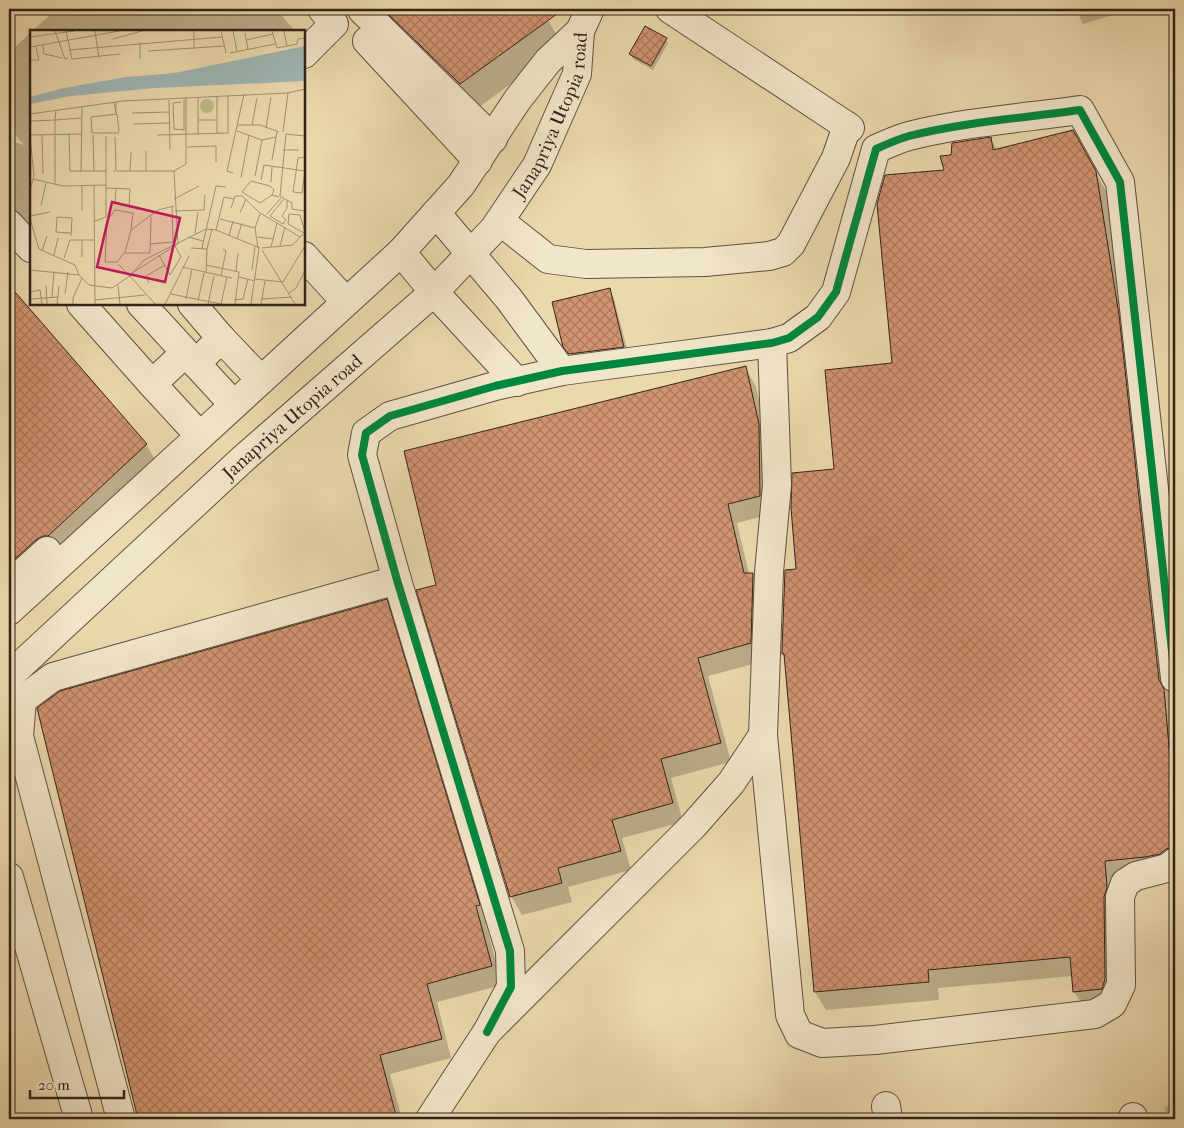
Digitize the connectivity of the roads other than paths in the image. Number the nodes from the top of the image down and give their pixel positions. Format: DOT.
graph roads {
  1 [pos="322,9"];
  2 [pos="670,9"];
  3 [pos="362,10"];
  4 [pos="585,20"];
  5 [pos="367,41"];
  6 [pos="305,53"];
  7 [pos="493,139"];
  8 [pos="478,161"];
  9 [pos="436,214"];
  10 [pos="500,221"];
  11 [pos="9,224"];
  12 [pos="30,247"];
  13 [pos="401,252"];
  14 [pos="472,253"];
  15 [pos="305,257"];
  16 [pos="434,292"];
  17 [pos="346,302"];
  18 [pos="82,305"];
  19 [pos="142,305"];
  20 [pos="193,305"];
  21 [pos="221,338"];
  22 [pos="772,343"];
  23 [pos="191,359"];
  24 [pos="562,372"];
  25 [pos="261,380"];
  26 [pos="517,382"];
  27 [pos="152,384"];
  28 [pos="234,405"];
  29 [pos="200,436"];
  30 [pos="136,473"];
  31 [pos="397,580"];
  32 [pos="9,585"];
  33 [pos="9,611"];
  34 [pos="9,676"];
  35 [pos="1175,678"];
  36 [pos="763,735"];
  37 [pos="1175,862"];
  38 [pos="9,877"];
  39 [pos="487,1032"];
  40 [pos="79,1119"];
  41 [pos="120,1119"];
  42 [pos="430,1119"];
  1 -- 6 [label="street"];
  2 -- 10 [label="street"];
  3 -- 7 [label="street"];
  4 -- 7 [label="street, Janapriya Utopia road"];
  4 -- 10 [label="street, Janapriya Utopia road"];
  5 -- 8 [label="street"];
  7 -- 8 [label="street, Janapriya Utopia road"];
  8 -- 9 [label="street, Janapriya Utopia road"];
  9 -- 13 [label="street, Janapriya Utopia road"];
  9 -- 14 [label="street"];
  10 -- 14 [label="street, Janapriya Utopia road"];
  11 -- 12 [label="street"];
  13 -- 16 [label="street"];
  13 -- 17 [label="street, Janapriya Utopia road"];
  14 -- 16 [label="street, Janapriya Utopia road"];
  14 -- 24 [label="street"];
  15 -- 17 [label="street"];
  16 -- 26 [label="street"];
  16 -- 34 [label="street, Janapriya Utopia road"];
  17 -- 25 [label="street, Janapriya Utopia road"];
  18 -- 27 [label="street"];
  19 -- 23 [label="street"];
  20 -- 21 [label="street"];
  21 -- 23 [label="street"];
  21 -- 25 [label="street"];
  22 -- 24 [label="street"];
  22 -- 35 [label="street"];
  22 -- 36 [label="street"];
  23 -- 27 [label="street"];
  23 -- 28 [label="street"];
  24 -- 26 [label="street"];
  25 -- 28 [label="street, Janapriya Utopia road"];
  26 -- 31 [label="street"];
  27 -- 29 [label="street"];
  28 -- 29 [label="street, Janapriya Utopia road"];
  29 -- 33 [label="street, Janapriya Utopia road"];
  30 -- 32 [label="street"];
  31 -- 39 [label="street"];
  31 -- 41 [label="street"];
  36 -- 37 [label="street"];
  36 -- 39 [label="street"];
  38 -- 40 [label="street"];
  39 -- 42 [label="street"];
}
